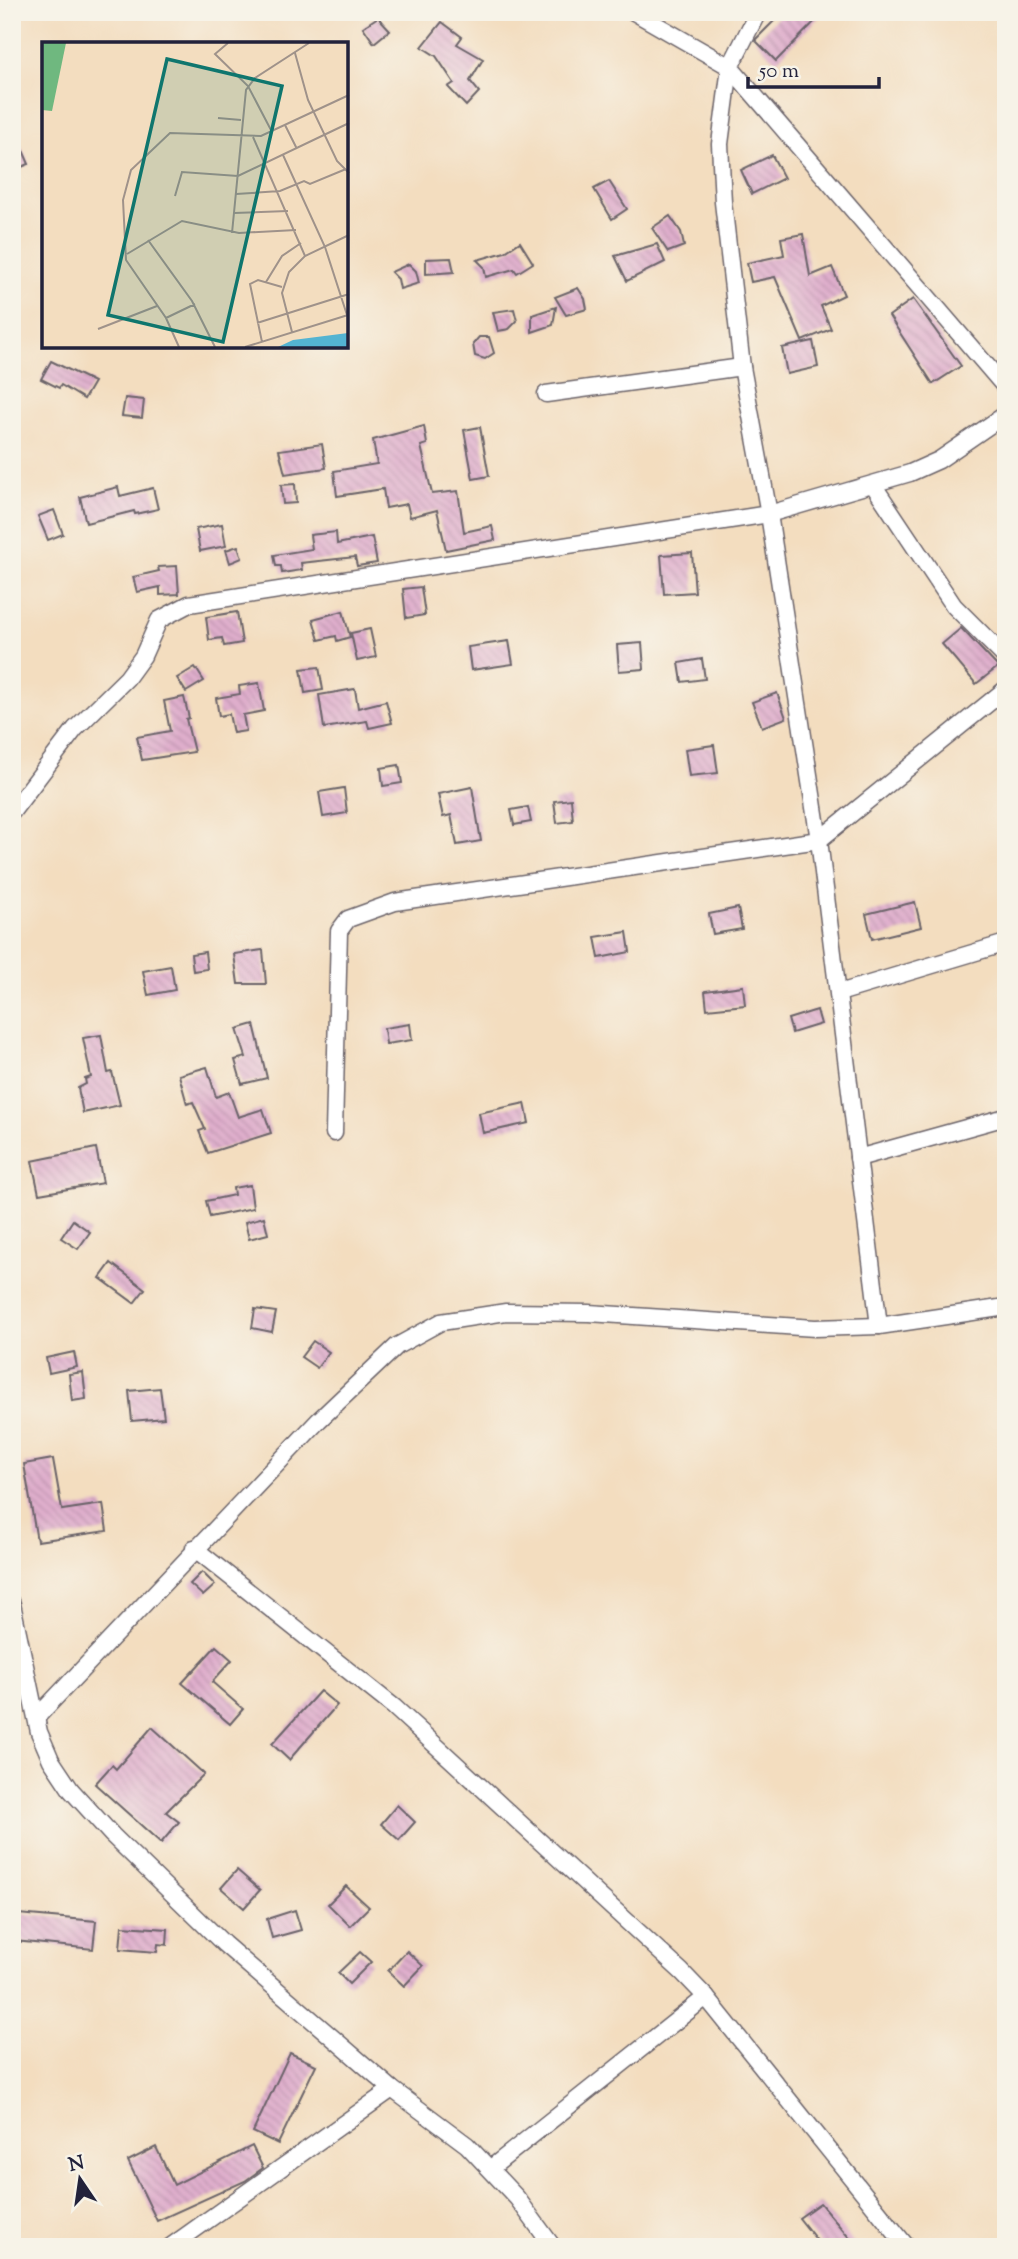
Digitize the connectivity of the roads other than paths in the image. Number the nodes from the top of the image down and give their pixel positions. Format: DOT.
graph roads {
  1 [pos="634,12"];
  2 [pos="758,12"];
  3 [pos="730,67"];
  4 [pos="742,367"];
  5 [pos="1006,388"];
  6 [pos="546,394"];
  7 [pos="1006,414"];
  8 [pos="874,486"];
  9 [pos="769,514"];
  10 [pos="1006,658"];
  11 [pos="1006,689"];
  12 [pos="12,812"];
  13 [pos="819,840"];
  14 [pos="1006,943"];
  15 [pos="839,992"];
  16 [pos="1006,1117"];
  17 [pos="334,1133"];
  18 [pos="858,1158"];
  19 [pos="1006,1307"];
  20 [pos="879,1326"];
  21 [pos="194,1548"];
  22 [pos="12,1605"];
  23 [pos="37,1717"];
  24 [pos="706,1997"];
  25 [pos="392,2089"];
  26 [pos="491,2168"];
  27 [pos="170,2247"];
  28 [pos="553,2247"];
  29 [pos="906,2247"];
  1 -- 3 [label="street"];
  2 -- 3 [label="street"];
  3 -- 4 [label="street"];
  3 -- 5 [label="street"];
  4 -- 6 [label="street"];
  4 -- 9 [label="street"];
  7 -- 8 [label="street"];
  8 -- 9 [label="street"];
  8 -- 10 [label="street"];
  9 -- 12 [label="street"];
  9 -- 13 [label="street"];
  11 -- 13 [label="street"];
  13 -- 15 [label="street"];
  13 -- 17 [label="street"];
  14 -- 15 [label="street"];
  15 -- 18 [label="street"];
  16 -- 18 [label="street"];
  18 -- 20 [label="street"];
  19 -- 20 [label="street"];
  20 -- 21 [label="street"];
  21 -- 23 [label="street"];
  21 -- 24 [label="street"];
  22 -- 23 [label="street"];
  23 -- 25 [label="street"];
  24 -- 26 [label="street"];
  24 -- 29 [label="street"];
  25 -- 26 [label="street"];
  25 -- 27 [label="street"];
  26 -- 28 [label="street"];
}
